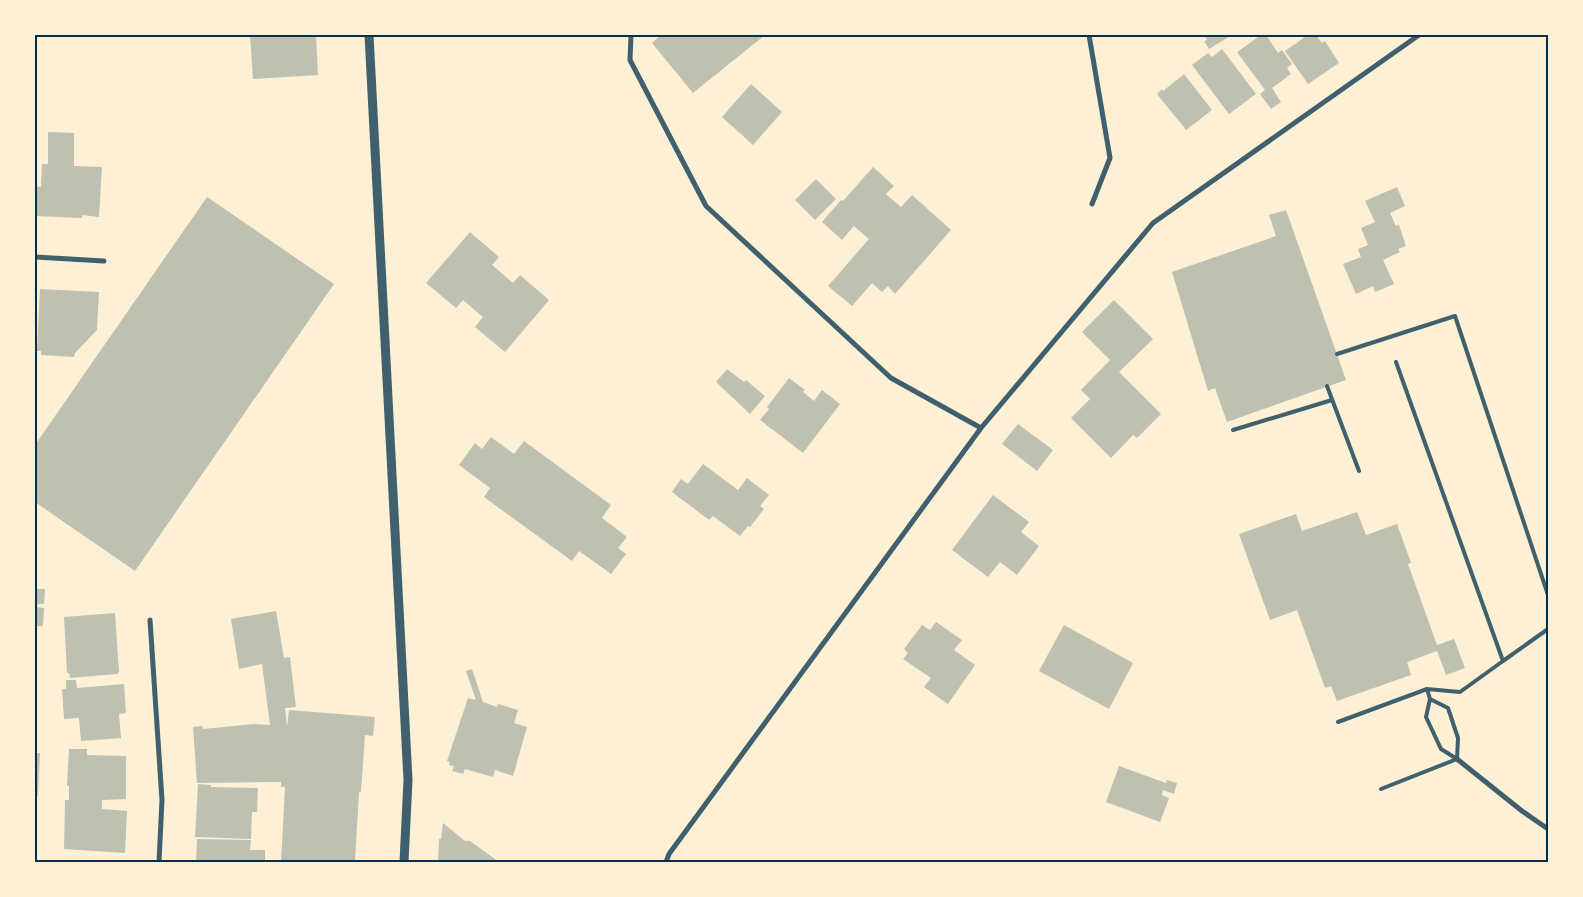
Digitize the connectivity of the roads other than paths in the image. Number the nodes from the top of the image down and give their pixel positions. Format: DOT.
graph roads {
  1 [pos="369,35"];
  2 [pos="631,35"];
  3 [pos="1089,35"];
  4 [pos="1419,35"];
  5 [pos="1092,204"];
  6 [pos="35,257"];
  7 [pos="104,260"];
  8 [pos="1337,354"];
  9 [pos="1396,362"];
  10 [pos="1327,386"];
  11 [pos="1332,400"];
  12 [pos="981,428"];
  13 [pos="1233,430"];
  14 [pos="1359,471"];
  15 [pos="1548,595"];
  16 [pos="150,620"];
  17 [pos="1548,629"];
  18 [pos="1504,661"];
  19 [pos="1427,689"];
  20 [pos="1430,699"];
  21 [pos="1338,722"];
  22 [pos="1457,759"];
  23 [pos="1381,789"];
  24 [pos="1548,829"];
  25 [pos="159,862"];
  26 [pos="404,862"];
  27 [pos="666,862"];
  1 -- 26 [label="street"];
  2 -- 12 [label="street"];
  3 -- 5 [label="street"];
  4 -- 12 [label="street"];
  6 -- 7 [label="street"];
  8 -- 15 [label="lane"];
  9 -- 18 [label="lane"];
  10 -- 11 [label="lane"];
  11 -- 13 [label="lane"];
  11 -- 14 [label="lane"];
  12 -- 27 [label="street"];
  16 -- 25 [label="street"];
  17 -- 18 [label="lane"];
  18 -- 19 [label="lane"];
  19 -- 20 [label="lane"];
  19 -- 21 [label="lane"];
  20 -- 22 [label="lane"];
  20 -- 22 [label="lane"];
  22 -- 23 [label="lane"];
  22 -- 24 [label="street"];
}
